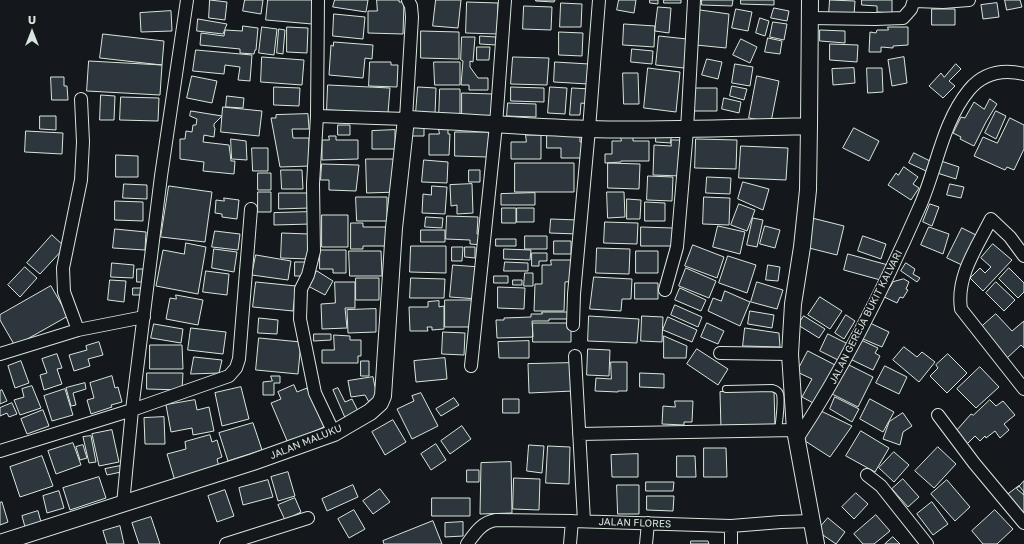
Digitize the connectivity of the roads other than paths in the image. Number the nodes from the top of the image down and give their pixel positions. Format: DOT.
graph roads {
  1 [pos="187,0"];
  2 [pos="318,0"];
  3 [pos="408,0"];
  4 [pos="505,0"];
  5 [pos="599,0"];
  6 [pos="694,0"];
  7 [pos="810,0"];
  8 [pos="970,0"];
  9 [pos="914,1"];
  10 [pos="810,18"];
  11 [pos="1024,74"];
  12 [pos="81,99"];
  13 [pos="317,116"];
  14 [pos="406,119"];
  15 [pos="496,125"];
  16 [pos="809,126"];
  17 [pos="589,129"];
  18 [pos="687,130"];
  19 [pos="251,209"];
  20 [pos="1024,256"];
  21 [pos="665,290"];
  22 [pos="144,317"];
  23 [pos="573,325"];
  24 [pos="78,330"];
  25 [pos="720,353"];
  26 [pos="0,354"];
  27 [pos="790,354"];
  28 [pos="575,356"];
  29 [pos="471,366"];
  30 [pos="726,389"];
  31 [pos="1024,389"];
  32 [pos="132,410"];
  33 [pos="938,414"];
  34 [pos="778,431"];
  35 [pos="334,433"];
  36 [pos="579,434"];
  37 [pos="796,434"];
  38 [pos="0,451"];
  39 [pos="867,475"];
  40 [pos="122,504"];
  41 [pos="308,518"];
  42 [pos="572,521"];
  43 [pos="584,521"];
  44 [pos="812,521"];
  45 [pos="648,523"];
  46 [pos="1024,523"];
  47 [pos="731,526"];
  48 [pos="0,543"];
  49 [pos="226,544"];
  50 [pos="467,544"];
  51 [pos="570,544"];
  52 [pos="646,544"];
  53 [pos="731,544"];
  54 [pos="816,544"];
  55 [pos="927,544"];
  1 -- 22 [label="street"];
  2 -- 13 [label="street"];
  3 -- 14 [label="street"];
  4 -- 15 [label="street"];
  5 -- 17 [label="street"];
  6 -- 18 [label="street"];
  7 -- 10 [label="main road"];
  8 -- 9 [label="street"];
  9 -- 10 [label="street"];
  10 -- 16 [label="main road"];
  11 -- 37 [label="street, JALAN GEREJA BUKIT KALVARI"];
  12 -- 24 [label="street"];
  13 -- 14 [label="street"];
  13 -- 35 [label="street"];
  14 -- 15 [label="main road"];
  14 -- 35 [label="main road, JALAN MALUKU"];
  15 -- 17 [label="main road"];
  15 -- 29 [label="street"];
  16 -- 18 [label="main road"];
  16 -- 27 [label="main road"];
  17 -- 18 [label="main road"];
  17 -- 23 [label="street"];
  18 -- 21 [label="street"];
  19 -- 32 [label="street"];
  20 -- 31 [label="street"];
  22 -- 24 [label="street"];
  22 -- 32 [label="street"];
  24 -- 26 [label="street"];
  25 -- 27 [label="street"];
  27 -- 37 [label="main road"];
  28 -- 36 [label="street"];
  30 -- 34 [label="lane"];
  32 -- 38 [label="street"];
  32 -- 40 [label="street"];
  33 -- 46 [label="street"];
  34 -- 36 [label="street"];
  34 -- 37 [label="street"];
  35 -- 40 [label="main road, JALAN MALUKU"];
  36 -- 43 [label="street"];
  37 -- 44 [label="main road"];
  39 -- 55 [label="street"];
  40 -- 48 [label="main road, JALAN MALUKU"];
  41 -- 49 [label="street"];
  42 -- 43 [label="street, JALAN FLORES"];
  42 -- 50 [label="street, JALAN FLORES"];
  42 -- 51 [label="street"];
  43 -- 45 [label="street, JALAN FLORES"];
  44 -- 47 [label="street, JALAN FLORES"];
  44 -- 54 [label="main road"];
  45 -- 47 [label="street, JALAN FLORES"];
  45 -- 52 [label="street"];
  47 -- 53 [label="street"];
}
